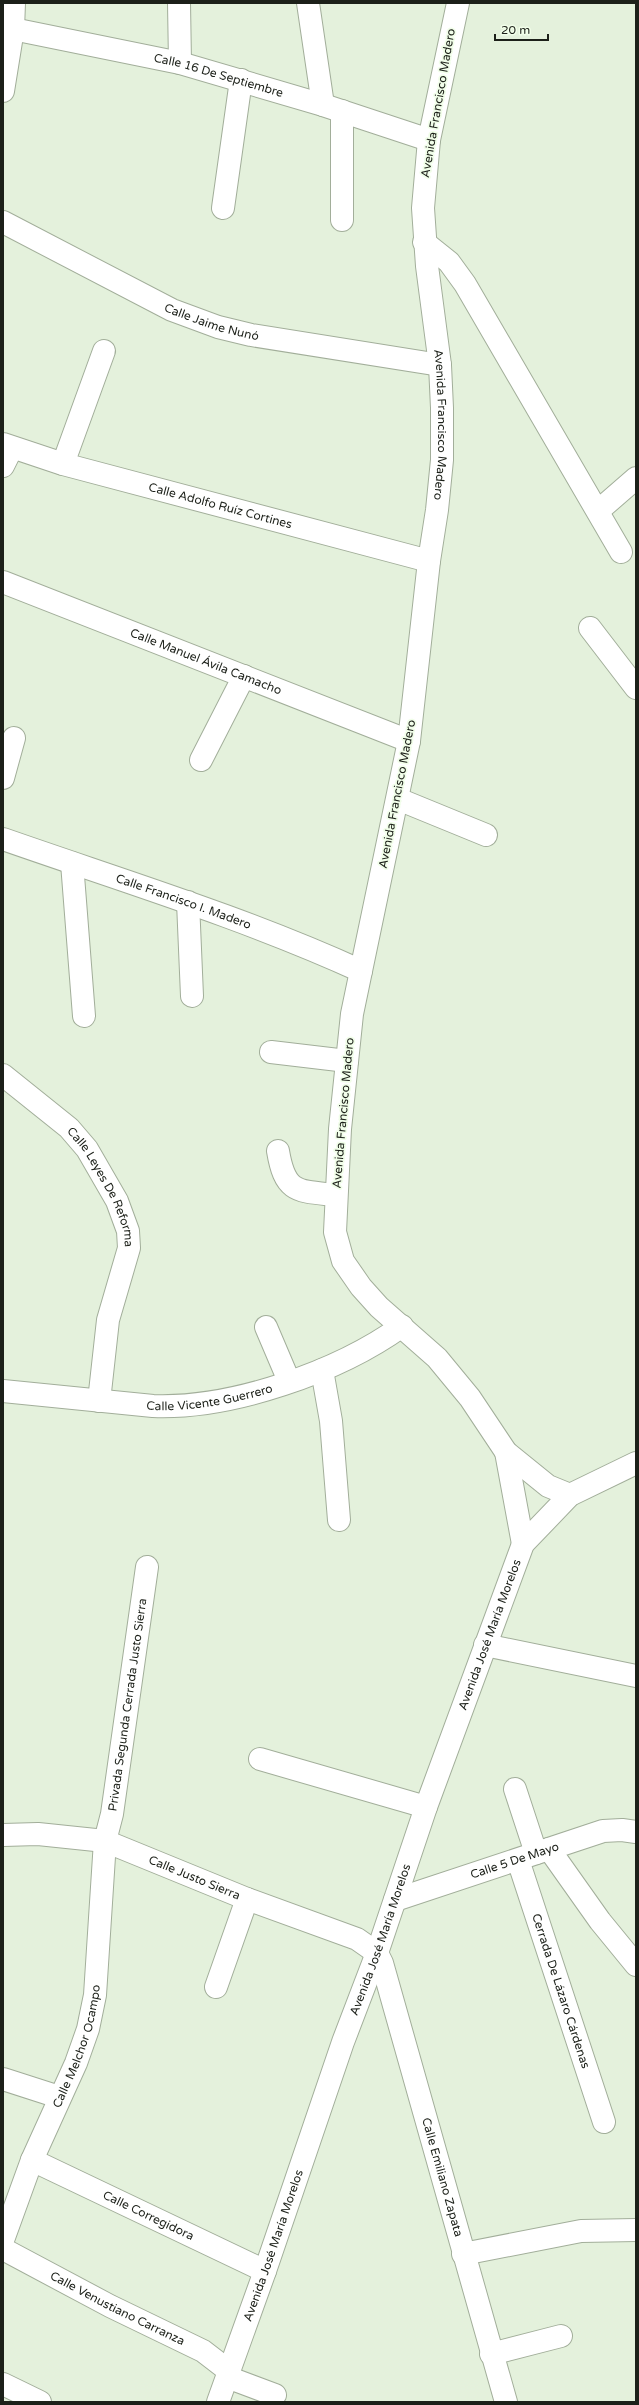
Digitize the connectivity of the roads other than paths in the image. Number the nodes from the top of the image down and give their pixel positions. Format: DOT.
graph roads {
  1 [pos="14,3"];
  2 [pos="179,3"];
  3 [pos="308,3"];
  4 [pos="458,3"];
  5 [pos="8,28"];
  6 [pos="180,63"];
  7 [pos="241,80"];
  8 [pos="3,91"];
  9 [pos="332,108"];
  10 [pos="429,140"];
  11 [pos="223,208"];
  12 [pos="342,220"];
  13 [pos="3,222"];
  14 [pos="424,242"];
  15 [pos="104,352"];
  16 [pos="440,365"];
  17 [pos="6,453"];
  18 [pos="63,464"];
  19 [pos="636,478"];
  20 [pos="598,511"];
  21 [pos="621,552"];
  22 [pos="429,561"];
  23 [pos="3,582"];
  24 [pos="590,628"];
  25 [pos="244,676"];
  26 [pos="636,688"];
  27 [pos="14,738"];
  28 [pos="409,741"];
  29 [pos="201,760"];
  30 [pos="3,778"];
  31 [pos="398,799"];
  32 [pos="486,835"];
  33 [pos="3,839"];
  34 [pos="72,863"];
  35 [pos="188,902"];
  36 [pos="361,971"];
  37 [pos="192,996"];
  38 [pos="84,1016"];
  39 [pos="271,1052"];
  40 [pos="347,1061"];
  41 [pos="3,1075"];
  42 [pos="278,1150"];
  43 [pos="336,1195"];
  44 [pos="402,1326"];
  45 [pos="266,1327"];
  46 [pos="322,1370"];
  47 [pos="289,1381"];
  48 [pos="3,1390"];
  49 [pos="99,1401"];
  50 [pos="506,1452"];
  51 [pos="636,1463"];
  52 [pos="570,1495"];
  53 [pos="339,1520"];
  54 [pos="523,1544"];
  55 [pos="147,1567"];
  56 [pos="484,1645"];
  57 [pos="636,1676"];
  58 [pos="260,1759"];
  59 [pos="515,1788"];
  60 [pos="426,1807"];
  61 [pos="636,1832"];
  62 [pos="3,1835"];
  63 [pos="105,1841"];
  64 [pos="534,1854"];
  65 [pos="247,1899"];
  66 [pos="395,1900"];
  67 [pos="377,1953"];
  68 [pos="636,1964"];
  69 [pos="216,1987"];
  70 [pos="3,2079"];
  71 [pos="59,2097"];
  72 [pos="604,2122"];
  73 [pos="32,2160"];
  74 [pos="636,2230"];
  75 [pos="3,2240"];
  76 [pos="3,2249"];
  77 [pos="463,2254"];
  78 [pos="265,2271"];
  79 [pos="561,2336"];
  80 [pos="491,2354"];
  81 [pos="228,2374"];
  82 [pos="3,2384"];
  83 [pos="275,2395"];
  84 [pos="40,2402"];
  85 [pos="218,2402"];
  86 [pos="506,2402"];
  1 -- 5 [label="street"];
  2 -- 6 [label="street"];
  3 -- 9 [label="street"];
  4 -- 10 [label="street, Avenida Francisco Madero"];
  5 -- 6 [label="street, Calle 16 De Septiembre"];
  5 -- 8 [label="street"];
  6 -- 7 [label="street, Calle 16 De Septiembre"];
  7 -- 9 [label="street, Calle 16 De Septiembre"];
  7 -- 11 [label="street"];
  9 -- 10 [label="street, Calle 16 De Septiembre"];
  9 -- 12 [label="street"];
  10 -- 14 [label="street, Avenida Francisco Madero"];
  13 -- 16 [label="street, Calle Jaime Nunó"];
  14 -- 16 [label="street, Avenida Francisco Madero"];
  14 -- 20 [label="street"];
  15 -- 18 [label="street"];
  16 -- 22 [label="street, Avenida Francisco Madero"];
  17 -- 18 [label="street, Calle Adolfo Ruíz Cortines"];
  18 -- 22 [label="street, Calle Adolfo Ruíz Cortines"];
  19 -- 20 [label="street"];
  20 -- 21 [label="street"];
  22 -- 28 [label="street, Avenida Francisco Madero"];
  23 -- 25 [label="street, Calle Manuel Ávila Camacho"];
  24 -- 26 [label="street"];
  25 -- 28 [label="street, Calle Manuel Ávila Camacho"];
  25 -- 29 [label="street"];
  27 -- 30 [label="street"];
  28 -- 31 [label="street, Avenida Francisco Madero"];
  31 -- 32 [label="street"];
  31 -- 36 [label="street, Avenida Francisco Madero"];
  33 -- 34 [label="street, Calle Francisco I. Madero"];
  34 -- 35 [label="street, Calle Francisco I. Madero"];
  34 -- 38 [label="street"];
  35 -- 36 [label="street, Calle Francisco I. Madero"];
  35 -- 37 [label="street"];
  36 -- 40 [label="street, Avenida Francisco Madero"];
  39 -- 40 [label="street"];
  40 -- 43 [label="street, Avenida Francisco Madero"];
  41 -- 49 [label="street, Calle Leyes De Reforma"];
  42 -- 43 [label="street"];
  43 -- 44 [label="street, Avenida Francisco Madero"];
  44 -- 46 [label="street, Calle Vicente Guerrero"];
  44 -- 50 [label="street, Avenida Francisco Madero"];
  45 -- 47 [label="street"];
  46 -- 47 [label="street, Calle Vicente Guerrero"];
  46 -- 53 [label="street"];
  47 -- 49 [label="street, Calle Vicente Guerrero"];
  48 -- 49 [label="street, Calle Vicente Guerrero"];
  50 -- 52 [label="street, Avenida Francisco Madero"];
  50 -- 54 [label="street, Avenida Francisco Madero"];
  51 -- 52 [label="street"];
  52 -- 54 [label="street, Avenida José María Morelos"];
  54 -- 56 [label="street, Avenida José María Morelos"];
  55 -- 63 [label="street, Privada Segunda Cerrada Justo Sierra"];
  56 -- 57 [label="street"];
  56 -- 60 [label="street, Avenida José María Morelos"];
  58 -- 60 [label="street"];
  59 -- 64 [label="street, Cerrada De Lázaro Cárdenas"];
  60 -- 66 [label="street, Avenida José María Morelos"];
  61 -- 64 [label="street, Calle 5 De Mayo"];
  62 -- 63 [label="street, Calle Justo Sierra"];
  63 -- 65 [label="street, Calle Justo Sierra"];
  63 -- 71 [label="street, Calle Melchor Ocampo"];
  64 -- 66 [label="street, Calle 5 De Mayo"];
  64 -- 68 [label="street"];
  64 -- 72 [label="street, Cerrada De Lázaro Cárdenas"];
  65 -- 67 [label="street, Calle Justo Sierra"];
  65 -- 69 [label="street"];
  66 -- 67 [label="street, Avenida José María Morelos"];
  67 -- 77 [label="street, Calle Emiliano Zapata"];
  67 -- 78 [label="street, Avenida José María Morelos"];
  70 -- 71 [label="street"];
  71 -- 73 [label="street, Calle Melchor Ocampo"];
  73 -- 75 [label="street, Calle Melchor Ocampo"];
  73 -- 78 [label="street, Calle Corregidora"];
  74 -- 77 [label="street"];
  76 -- 81 [label="street, Calle Venustiano Carranza"];
  77 -- 80 [label="street, Calle Emiliano Zapata"];
  78 -- 81 [label="street, Avenida José María Morelos"];
  79 -- 80 [label="street"];
  80 -- 86 [label="street, Calle Emiliano Zapata"];
  81 -- 83 [label="street, Calle Venustiano Carranza"];
  81 -- 85 [label="street, Avenida José María Morelos"];
  82 -- 84 [label="street"];
}
